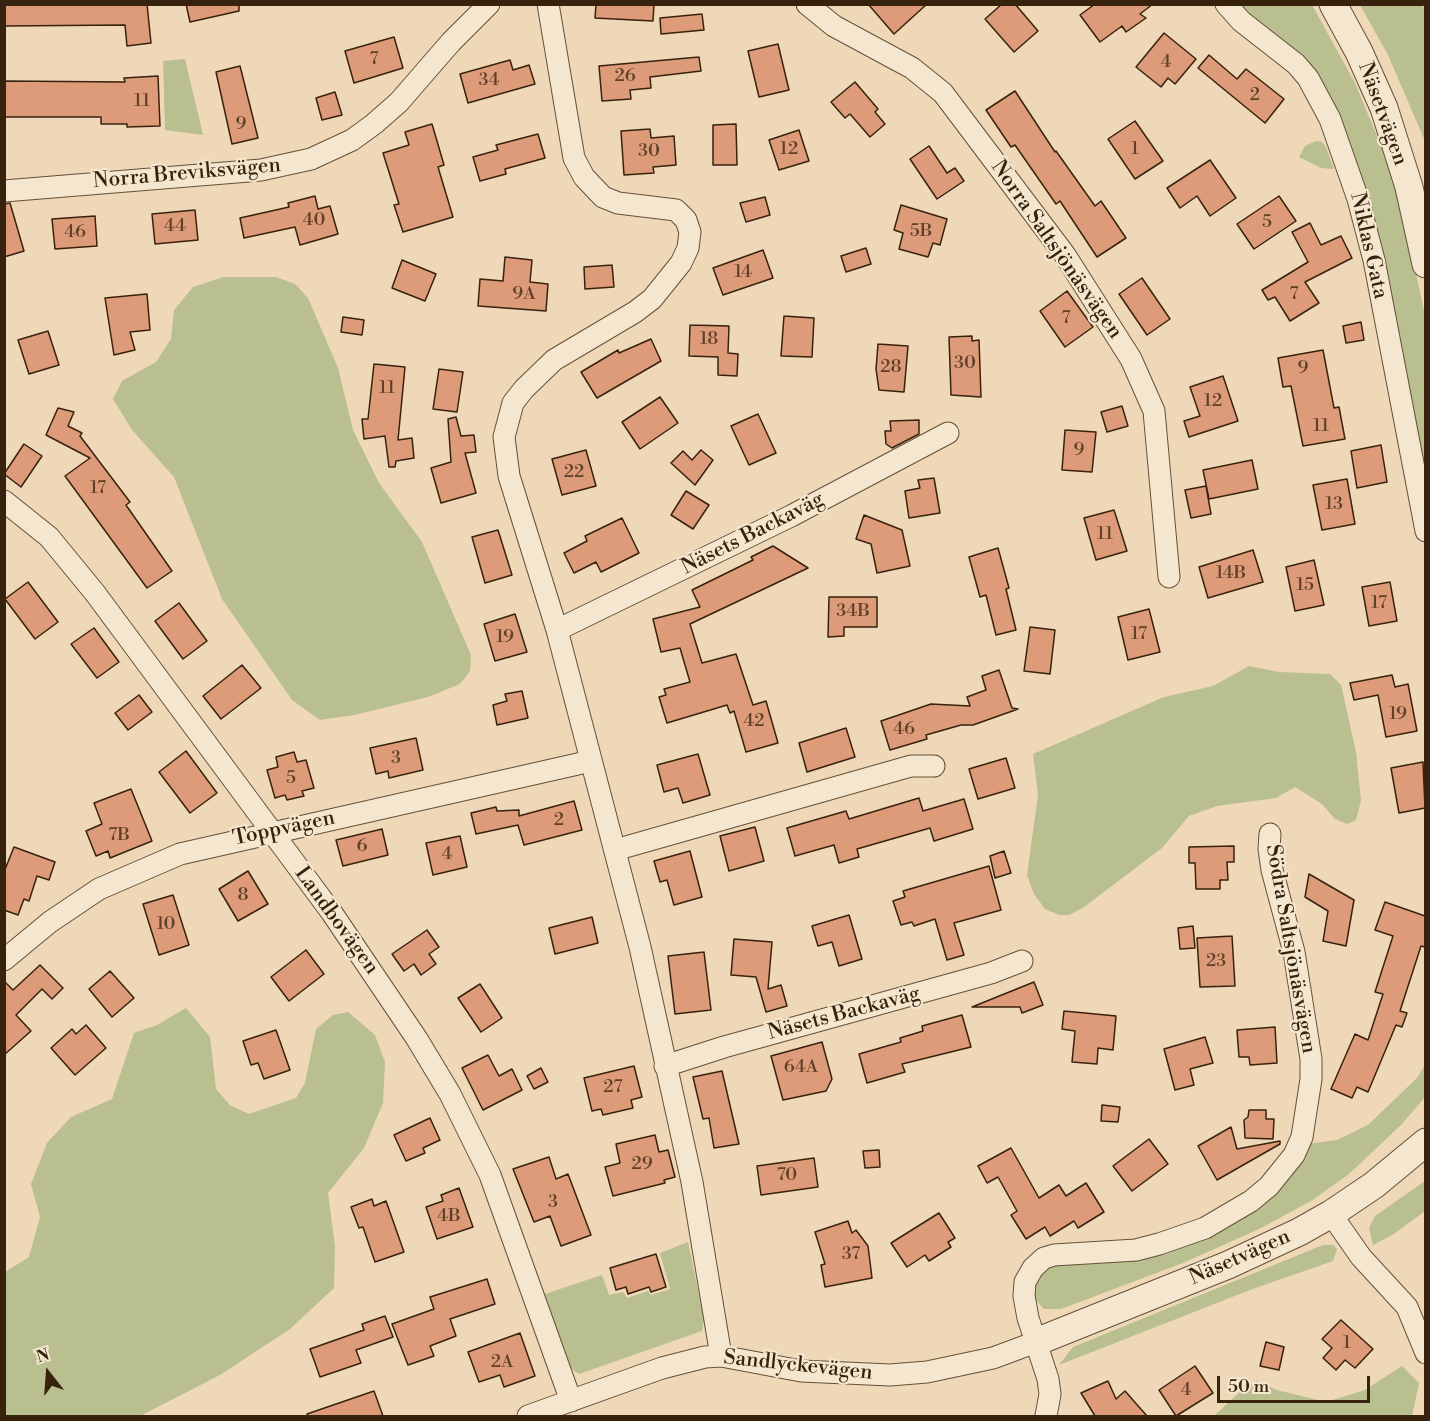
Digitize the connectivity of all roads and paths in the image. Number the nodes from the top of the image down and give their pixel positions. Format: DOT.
graph roads {
  1 [pos="489,4"];
  2 [pos="548,4"];
  3 [pos="807,4"];
  4 [pos="1226,4"];
  5 [pos="1333,4"];
  6 [pos="4,191"];
  7 [pos="1425,264"];
  8 [pos="948,433"];
  9 [pos="4,501"];
  10 [pos="1425,531"];
  11 [pos="1169,577"];
  12 [pos="556,630"];
  13 [pos="591,761"];
  14 [pos="934,766"];
  15 [pos="271,833"];
  16 [pos="1270,834"];
  17 [pos="615,850"];
  18 [pos="4,960"];
  19 [pos="1022,961"];
  20 [pos="665,1066"];
  21 [pos="1425,1142"];
  22 [pos="1331,1214"];
  23 [pos="1036,1342"];
  24 [pos="1425,1353"];
  25 [pos="721,1356"];
  26 [pos="571,1401"];
  27 [pos="528,1416"];
  28 [pos="1046,1416"];
  1 -- 6 [label="street, Norra Breviksvägen"];
  2 -- 12 [label="street"];
  3 -- 11 [label="street, Norra Saltsjönäsvägen"];
  4 -- 10 [label="street, Niklas Gata"];
  5 -- 7 [label="street, Näsetvägen"];
  8 -- 12 [label="street, Näsets Backaväg"];
  9 -- 15 [label="street, Landbovägen"];
  12 -- 13 [label="street"];
  13 -- 15 [label="street, Toppvägen"];
  13 -- 17 [label="street"];
  14 -- 17 [label="street"];
  15 -- 18 [label="street, Toppvägen"];
  15 -- 26 [label="street, Landbovägen"];
  16 -- 23 [label="street, Södra Saltsjönäsvägen"];
  17 -- 20 [label="street"];
  19 -- 20 [label="street, Näsets Backaväg"];
  20 -- 25 [label="street"];
  21 -- 22 [label="street, Näsetvägen"];
  22 -- 23 [label="street, Näsetvägen"];
  22 -- 24 [label="street"];
  23 -- 25 [label="street, Sandlyckevägen"];
  23 -- 28 [label="street, Södra Saltsjönäsvägen"];
  25 -- 26 [label="street, Sandlyckevägen"];
  26 -- 27 [label="street, Sandlyckevägen"];
}
